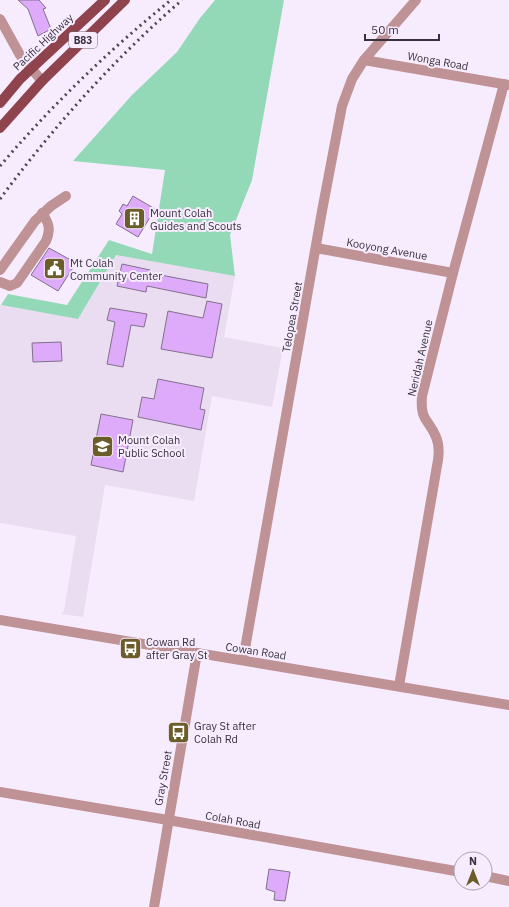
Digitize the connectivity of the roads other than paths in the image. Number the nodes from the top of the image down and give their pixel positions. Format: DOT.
graph roads {
  1 [pos="105,0"];
  2 [pos="116,0"];
  3 [pos="125,0"];
  4 [pos="416,0"];
  5 [pos="111,13"];
  6 [pos="0,19"];
  7 [pos="364,60"];
  8 [pos="31,69"];
  9 [pos="42,81"];
  10 [pos="506,85"];
  11 [pos="0,103"];
  12 [pos="0,128"];
  13 [pos="66,196"];
  14 [pos="42,213"];
  15 [pos="316,248"];
  16 [pos="0,270"];
  17 [pos="453,273"];
  18 [pos="0,282"];
  19 [pos="0,620"];
  20 [pos="197,653"];
  21 [pos="243,660"];
  22 [pos="399,686"];
  23 [pos="509,705"];
  24 [pos="0,792"];
  25 [pos="168,820"];
  26 [pos="453,871"];
  27 [pos="493,878"];
  28 [pos="509,881"];
  29 [pos="154,907"];
  1 -- 8 [label="main road, Pacific Highway / B83"];
  2 -- 5 [label="street"];
  3 -- 5 [label="main road, B83"];
  4 -- 7 [label="street, Telopea Street"];
  5 -- 9 [label="main road, B83"];
  6 -- 8 [label="street"];
  7 -- 10 [label="street, Wonga Road"];
  7 -- 15 [label="street, Telopea Street"];
  8 -- 9 [label="street"];
  8 -- 11 [label="main road, Pacific Highway / B83"];
  9 -- 12 [label="main road, B83"];
  10 -- 17 [label="street, Neridah Avenue"];
  13 -- 14 [label="street"];
  14 -- 16 [label="street"];
  14 -- 18 [label="street"];
  15 -- 17 [label="street, Kooyong Avenue"];
  15 -- 21 [label="street, Telopea Street"];
  17 -- 22 [label="street, Neridah Avenue"];
  19 -- 20 [label="street, Cowan Road"];
  20 -- 21 [label="street, Cowan Road"];
  20 -- 25 [label="street, Gray Street"];
  21 -- 22 [label="street, Cowan Road"];
  22 -- 23 [label="street, Cowan Road"];
  24 -- 25 [label="street, Colah Road"];
  25 -- 26 [label="street, Colah Road"];
  25 -- 29 [label="street, Gray Street"];
  27 -- 28 [label="street"];
}
